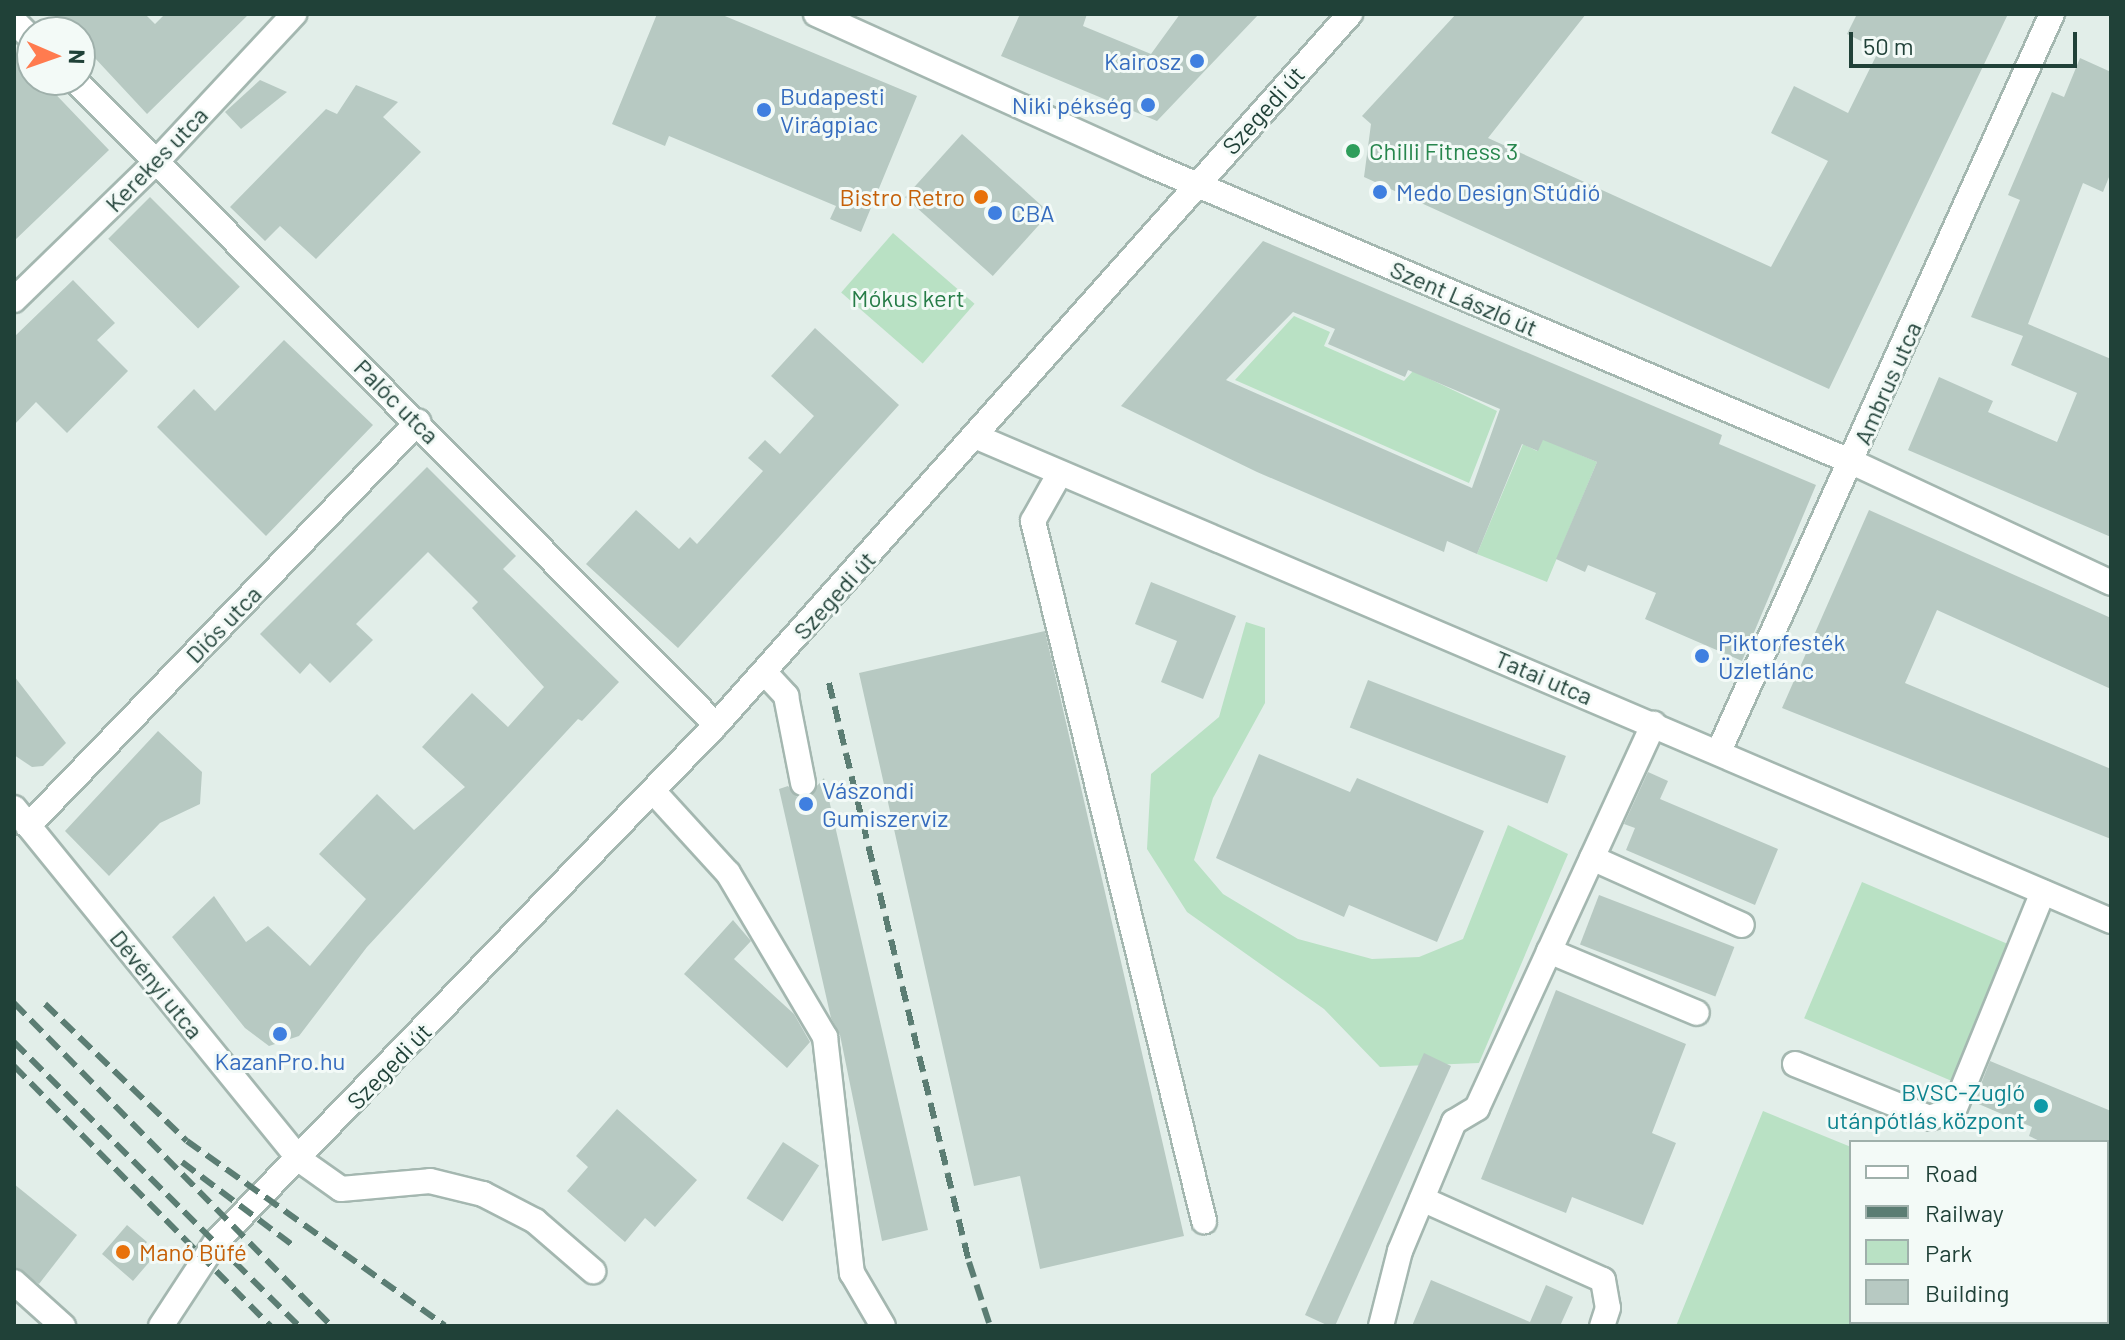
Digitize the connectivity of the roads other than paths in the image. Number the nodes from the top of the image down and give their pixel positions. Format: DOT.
graph roads {
  1 [pos="294,14"];
  2 [pos="816,14"];
  3 [pos="1350,14"];
  4 [pos="2052,14"];
  5 [pos="92,96"];
  6 [pos="158,160"];
  7 [pos="1196,185"];
  8 [pos="14,300"];
  9 [pos="418,422"];
  10 [pos="977,437"];
  11 [pos="1852,462"];
  12 [pos="1060,473"];
  13 [pos="2111,583"];
  14 [pos="764,672"];
  15 [pos="1654,724"];
  16 [pos="716,725"];
  17 [pos="1719,751"];
  18 [pos="803,783"];
  19 [pos="653,791"];
  20 [pos="21,817"];
  21 [pos="1592,858"];
  22 [pos="2043,892"];
  23 [pos="2111,921"];
  24 [pos="1742,925"];
  25 [pos="1549,951"];
  26 [pos="1697,1013"];
  27 [pos="1795,1064"];
  28 [pos="300,1160"];
  29 [pos="1422,1199"];
  30 [pos="1204,1221"];
  31 [pos="593,1271"];
  32 [pos="14,1282"];
  33 [pos="63,1326"];
  34 [pos="161,1326"];
  35 [pos="883,1326"];
  36 [pos="1381,1326"];
  37 [pos="1602,1326"];
  1 -- 6 [label="street, Kerekes utca"];
  2 -- 7 [label="street, Szent László út"];
  3 -- 7 [label="street, Szegedi út"];
  4 -- 11 [label="street, Ambrus utca"];
  5 -- 6 [label="street, Palóc utca"];
  6 -- 8 [label="street, Kerekes utca"];
  6 -- 9 [label="street, Palóc utca"];
  7 -- 10 [label="street, Szegedi út"];
  7 -- 11 [label="street, Szent László út"];
  9 -- 16 [label="street, Palóc utca"];
  9 -- 20 [label="street, Diós utca"];
  10 -- 12 [label="street, Tatai utca"];
  10 -- 14 [label="street, Szegedi út"];
  11 -- 13 [label="street, Szent László út"];
  11 -- 17 [label="street, Ambrus utca"];
  12 -- 15 [label="street, Tatai utca"];
  12 -- 30 [label="street"];
  14 -- 16 [label="street, Szegedi út"];
  14 -- 18 [label="street"];
  15 -- 17 [label="street, Tatai utca"];
  15 -- 21 [label="street"];
  16 -- 19 [label="street, Szegedi út"];
  17 -- 22 [label="street, Tatai utca"];
  19 -- 28 [label="street, Szegedi út"];
  19 -- 35 [label="street"];
  20 -- 28 [label="street, Dévényi utca"];
  21 -- 24 [label="street"];
  21 -- 25 [label="street"];
  22 -- 23 [label="street, Tatai utca"];
  22 -- 27 [label="street"];
  25 -- 26 [label="street"];
  25 -- 29 [label="street"];
  28 -- 31 [label="street, Dévényi utca"];
  28 -- 34 [label="street, Szegedi út"];
  29 -- 36 [label="street"];
  29 -- 37 [label="street"];
  32 -- 33 [label="street"];
}
